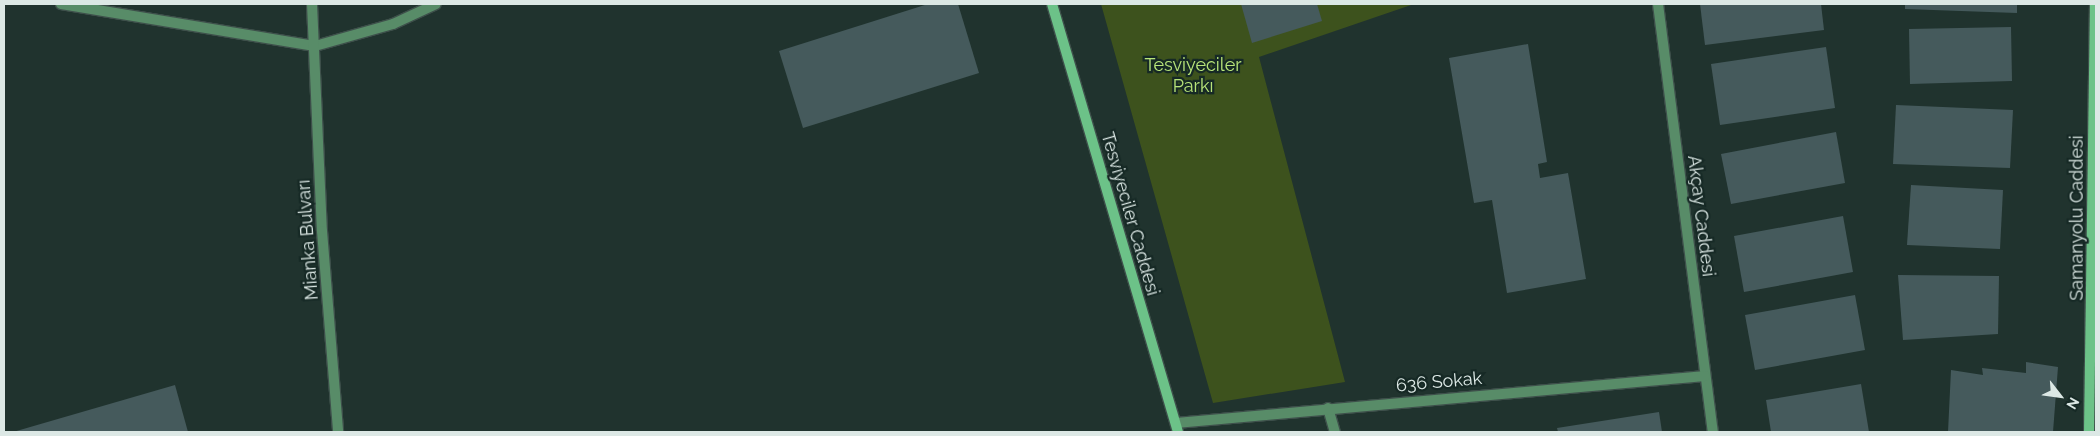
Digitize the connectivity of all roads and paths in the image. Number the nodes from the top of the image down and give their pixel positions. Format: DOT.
graph roads {
  1 [pos="61,4"];
  2 [pos="312,4"];
  3 [pos="436,4"];
  4 [pos="1052,4"];
  5 [pos="1658,4"];
  6 [pos="2095,4"];
  7 [pos="315,46"];
  8 [pos="2094,332"];
  9 [pos="1705,376"];
  10 [pos="1328,408"];
  11 [pos="1177,428"];
  12 [pos="338,432"];
  13 [pos="1335,432"];
  14 [pos="1713,432"];
  15 [pos="2090,432"];
  1 -- 7 [label="street"];
  2 -- 7 [label="street, Mianka Bulvarı"];
  3 -- 7 [label="street"];
  4 -- 11 [label="street, Tesviyeciler Caddesi"];
  5 -- 9 [label="street, Akçay Caddesi"];
  6 -- 8 [label="street, Samanyolu Caddesi"];
  7 -- 12 [label="street, Mianka Bulvarı"];
  8 -- 15 [label="street, Samanyolu Caddesi"];
  9 -- 10 [label="street, 636 Sokak"];
  9 -- 14 [label="street, Akçay Caddesi"];
  10 -- 11 [label="street, 636 Sokak"];
  10 -- 13 [label="street"];
}
